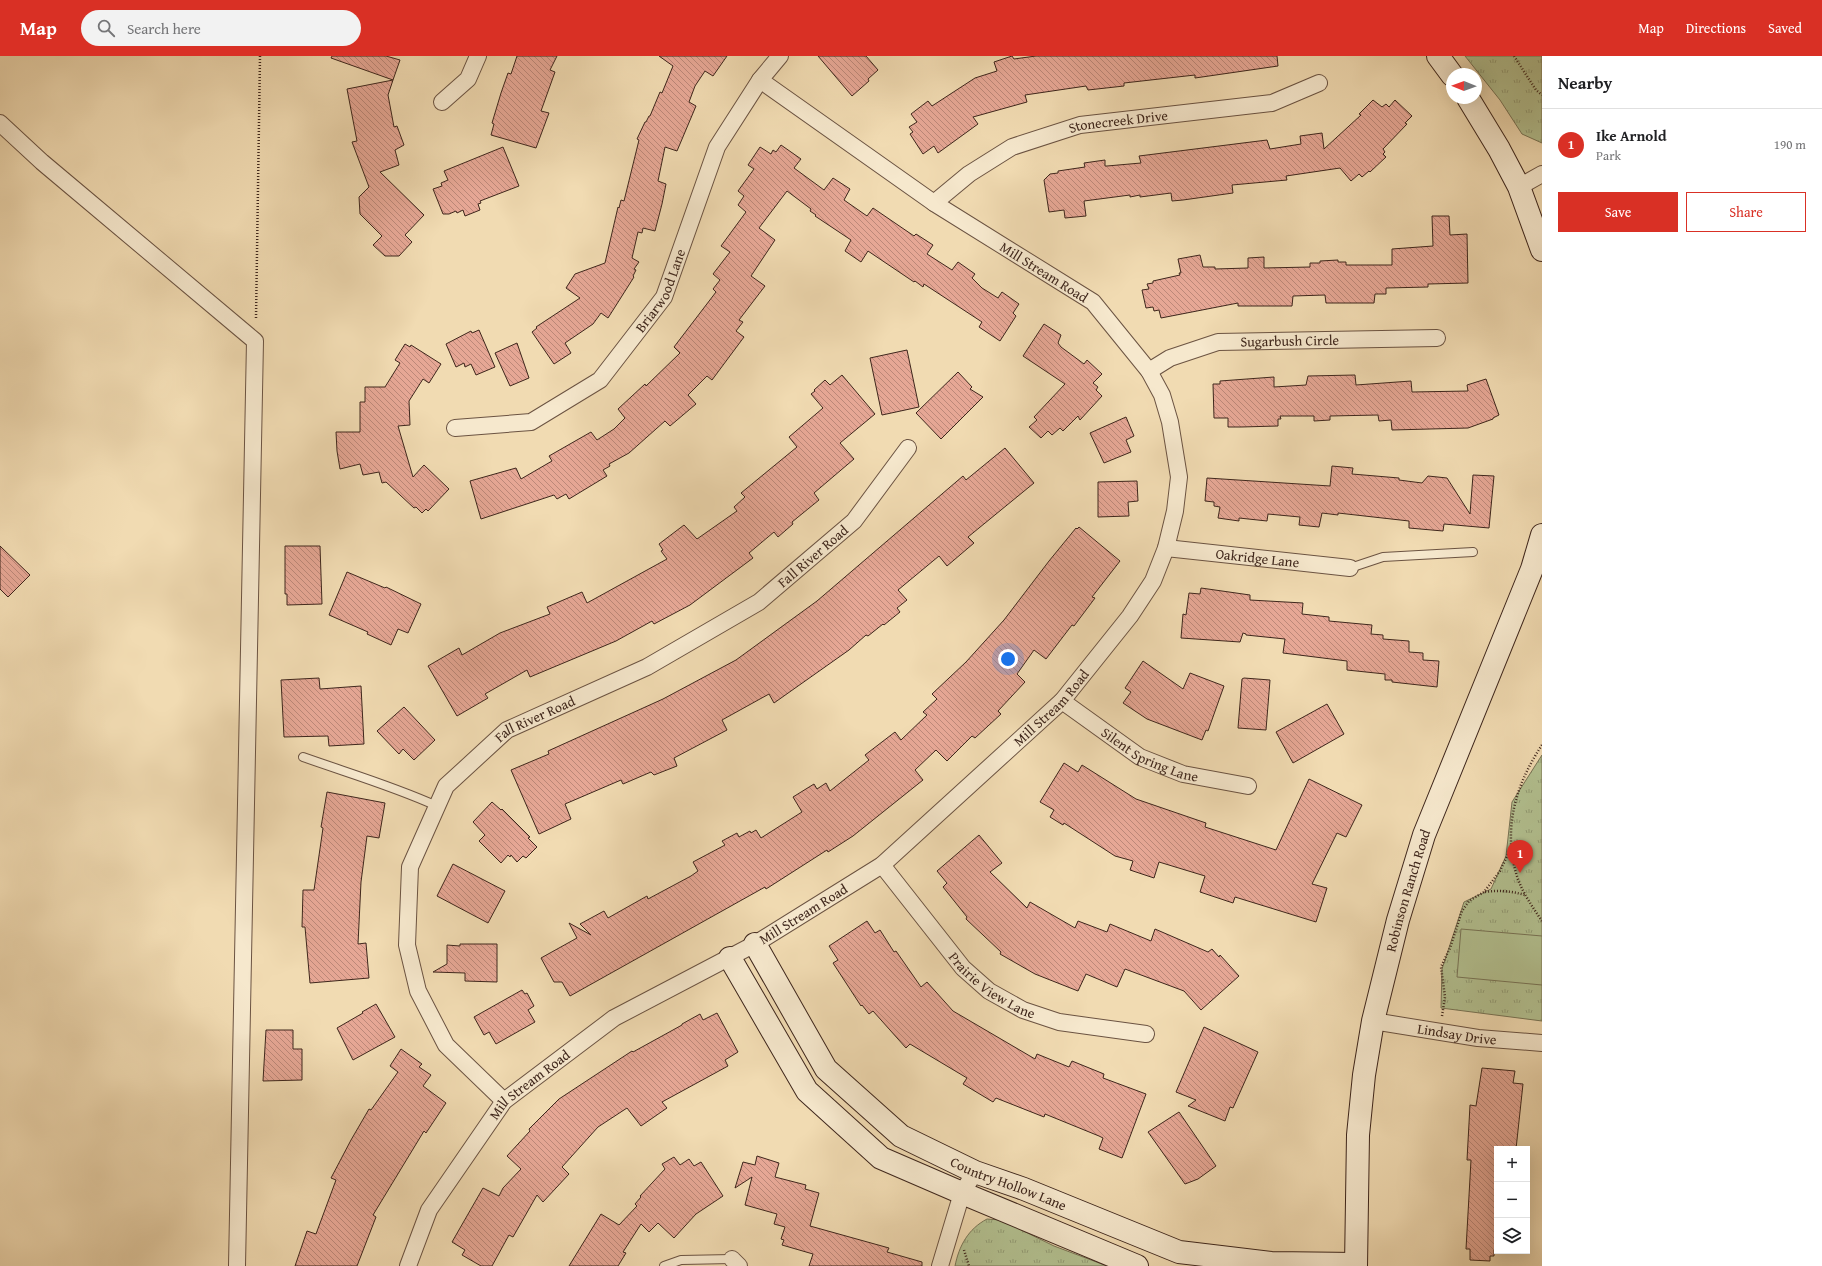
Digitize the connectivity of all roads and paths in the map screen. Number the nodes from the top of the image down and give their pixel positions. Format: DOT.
graph roads {
  1 [pos="260,56"];
  2 [pos="478,56"];
  3 [pos="780,56"];
  4 [pos="1438,56"];
  5 [pos="1514,56"];
  6 [pos="1447,68"];
  7 [pos="760,80"];
  8 [pos="1319,83"];
  9 [pos="1542,95"];
  10 [pos="442,102"];
  11 [pos="1472,104"];
  12 [pos="0,123"];
  13 [pos="1542,174"];
  14 [pos="1519,187"];
  15 [pos="934,203"];
  16 [pos="1542,250"];
  17 [pos="1437,338"];
  18 [pos="255,341"];
  19 [pos="1149,371"];
  20 [pos="455,428"];
  21 [pos="908,448"];
  22 [pos="1542,535"];
  23 [pos="1166,548"];
  24 [pos="1473,552"];
  25 [pos="1350,568"];
  26 [pos="1062,701"];
  27 [pos="1542,745"];
  28 [pos="303,757"];
  29 [pos="1248,786"];
  30 [pos="437,806"];
  31 [pos="1511,848"];
  32 [pos="882,865"];
  33 [pos="1484,892"];
  34 [pos="1525,895"];
  35 [pos="1542,921"];
  36 [pos="755,944"];
  37 [pos="730,958"];
  38 [pos="1373,1021"];
  39 [pos="1440,1032"];
  40 [pos="1146,1034"];
  41 [pos="1542,1043"];
  42 [pos="504,1101"];
  43 [pos="976,1172"];
  44 [pos="962,1194"];
  45 [pos="736,1262"];
  46 [pos="1356,1265"];
  47 [pos="237,1266"];
  48 [pos="408,1266"];
  49 [pos="664,1266"];
  50 [pos="940,1266"];
  51 [pos="1137,1266"];
  1 -- 18 [label="path"];
  2 -- 10 [label="street"];
  3 -- 7 [label="street, Briarwood Lane"];
  4 -- 6 [label="street"];
  5 -- 9 [label="path"];
  7 -- 15 [label="street, Mill Stream Road"];
  7 -- 20 [label="street, Briarwood Lane"];
  8 -- 15 [label="street, Stonecreek Drive"];
  11 -- 14 [label="street"];
  12 -- 18 [label="street"];
  13 -- 14 [label="street"];
  14 -- 16 [label="street"];
  15 -- 19 [label="street, Mill Stream Road"];
  17 -- 19 [label="street, Sugarbush Circle"];
  18 -- 47 [label="street"];
  19 -- 23 [label="street, Mill Stream Road"];
  21 -- 30 [label="street, Fall River Road"];
  22 -- 38 [label="street, Robinson Ranch Road"];
  23 -- 25 [label="street, Oakridge Lane"];
  23 -- 26 [label="street, Mill Stream Road"];
  24 -- 25 [label="lane"];
  26 -- 29 [label="street, Silent Spring Lane"];
  26 -- 32 [label="street, Mill Stream Road"];
  27 -- 31 [label="path"];
  28 -- 30 [label="lane"];
  30 -- 42 [label="street, Fall River Road"];
  31 -- 33 [label="path"];
  31 -- 34 [label="path"];
  32 -- 36 [label="street, Mill Stream Road"];
  32 -- 40 [label="street, Prairie View Lane"];
  33 -- 34 [label="path"];
  33 -- 39 [label="path"];
  34 -- 35 [label="path"];
  36 -- 37 [label="street, Mill Stream Road"];
  36 -- 43 [label="street, Country Hollow Lane"];
  37 -- 42 [label="street, Mill Stream Road"];
  37 -- 44 [label="street, Country Hollow Lane"];
  38 -- 39 [label="street, Lindsay Drive"];
  38 -- 46 [label="street, Robinson Ranch Road"];
  39 -- 41 [label="street, Lindsay Drive"];
  42 -- 48 [label="street, Mill Stream Road"];
  43 -- 44 [label="street"];
  43 -- 46 [label="street, Country Hollow Lane"];
  44 -- 50 [label="street"];
  44 -- 51 [label="street, Country Hollow Lane"];
  45 -- 49 [label="lane"];
}
